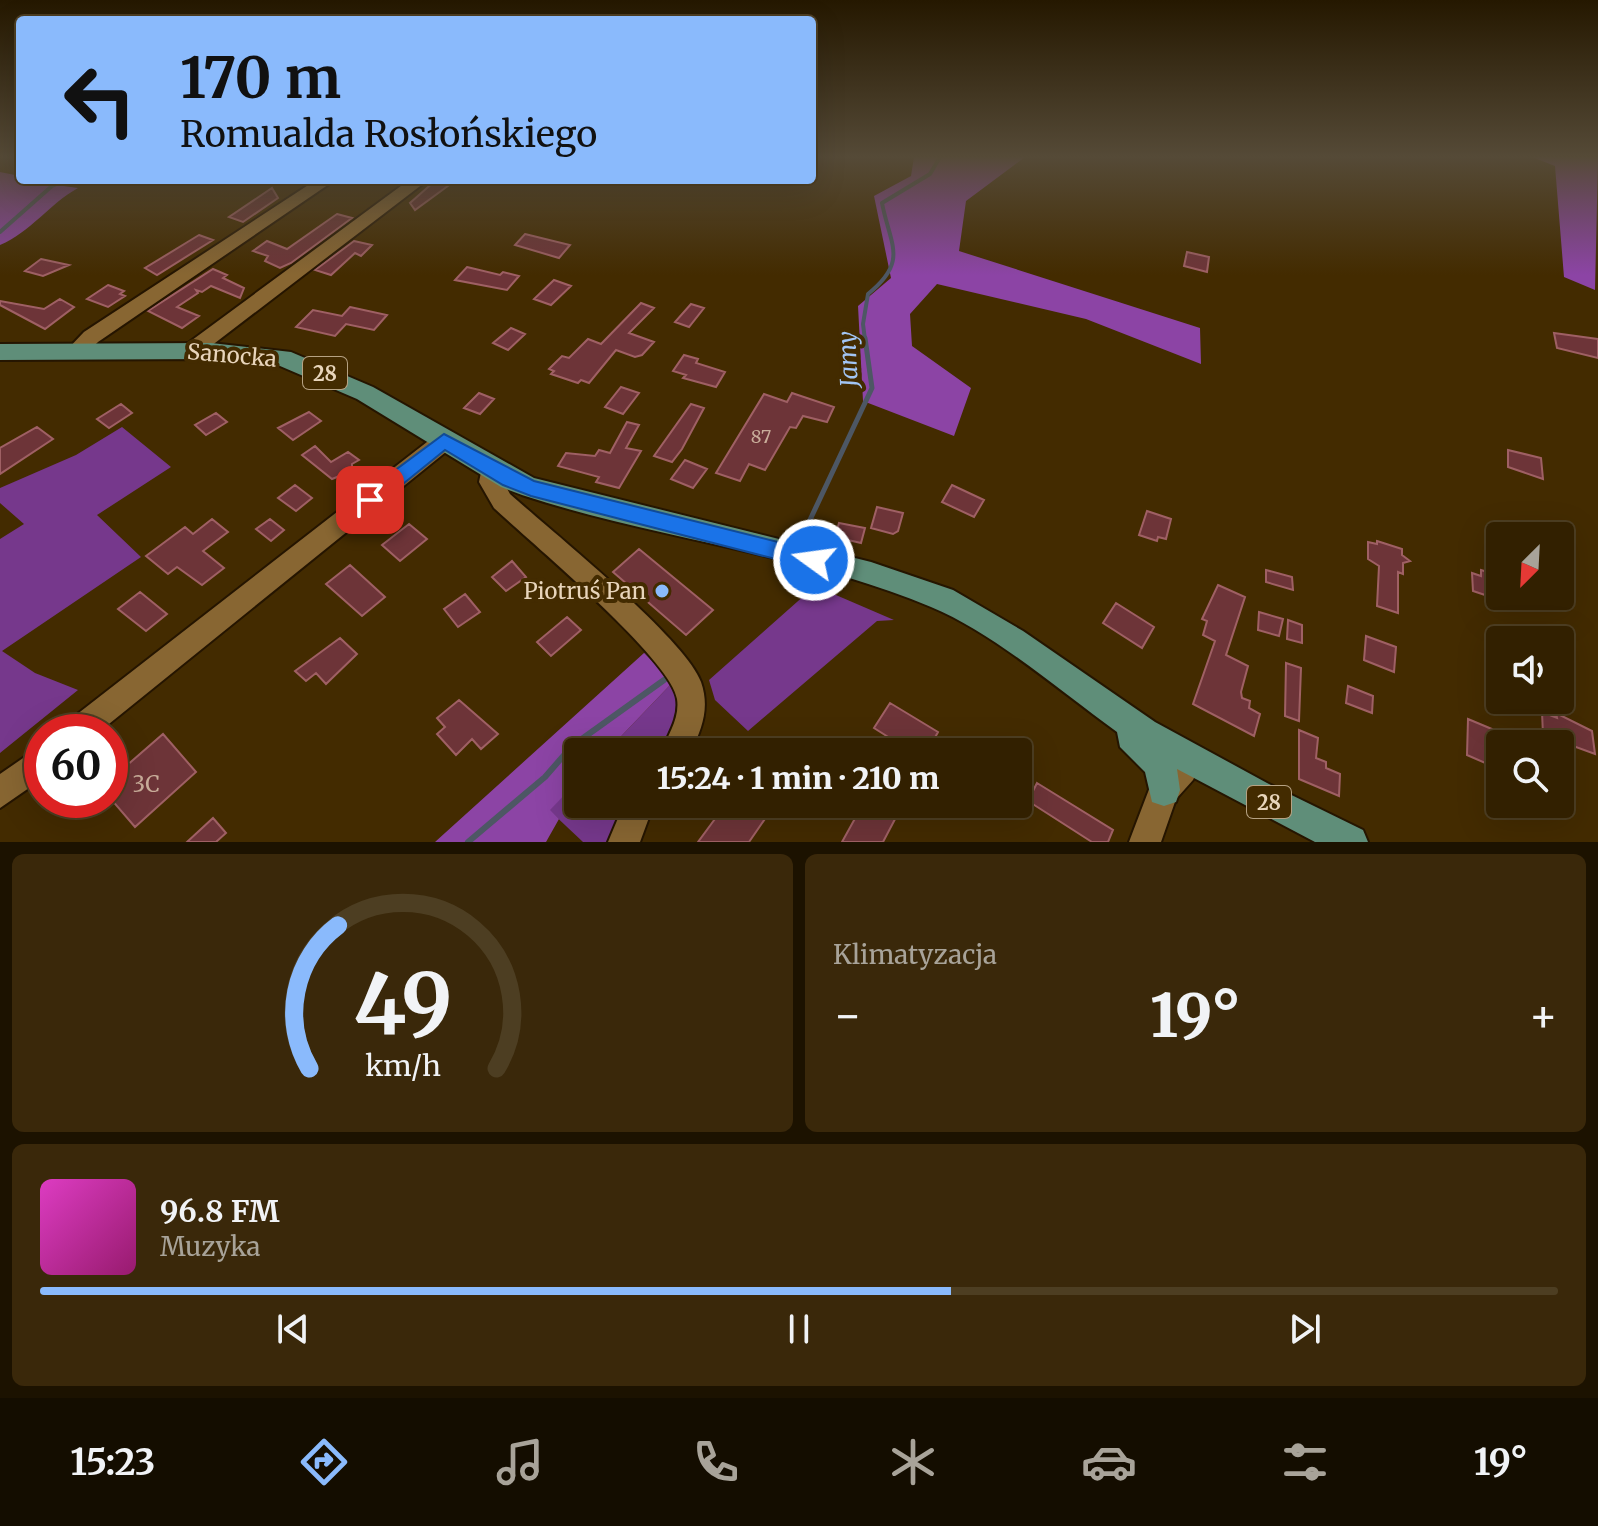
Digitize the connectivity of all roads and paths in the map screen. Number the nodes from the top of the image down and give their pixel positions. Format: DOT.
graph roads {
  1 [pos="303,196"];
  2 [pos="398,196"];
  3 [pos="191,351"];
  4 [pos="0,352"];
  5 [pos="75,352"];
  6 [pos="444,441"];
  7 [pos="491,469"];
  8 [pos="1086,693"];
  9 [pos="100,714"];
  10 [pos="683,738"];
  11 [pos="1188,759"];
  12 [pos="24,774"];
  13 [pos="1164,790"];
  14 [pos="0,793"];
  15 [pos="632,818"];
  16 [pos="624,842"];
  17 [pos="1145,842"];
  18 [pos="1351,842"];
  1 -- 5 [label="street"];
  2 -- 3 [label="street"];
  3 -- 5 [label="main road, Sanocka / 28"];
  3 -- 6 [label="main road, Sanocka / 28"];
  4 -- 5 [label="main road, Sanocka / 28"];
  6 -- 7 [label="main road, 28"];
  6 -- 9 [label="street"];
  7 -- 8 [label="main road, 28"];
  7 -- 10 [label="street"];
  8 -- 11 [label="main road, 28"];
  8 -- 13 [label="main road"];
  11 -- 13 [label="street"];
  11 -- 18 [label="main road, 28"];
  12 -- 14 [label="street"];
  13 -- 17 [label="street"];
  15 -- 16 [label="street"];
}
